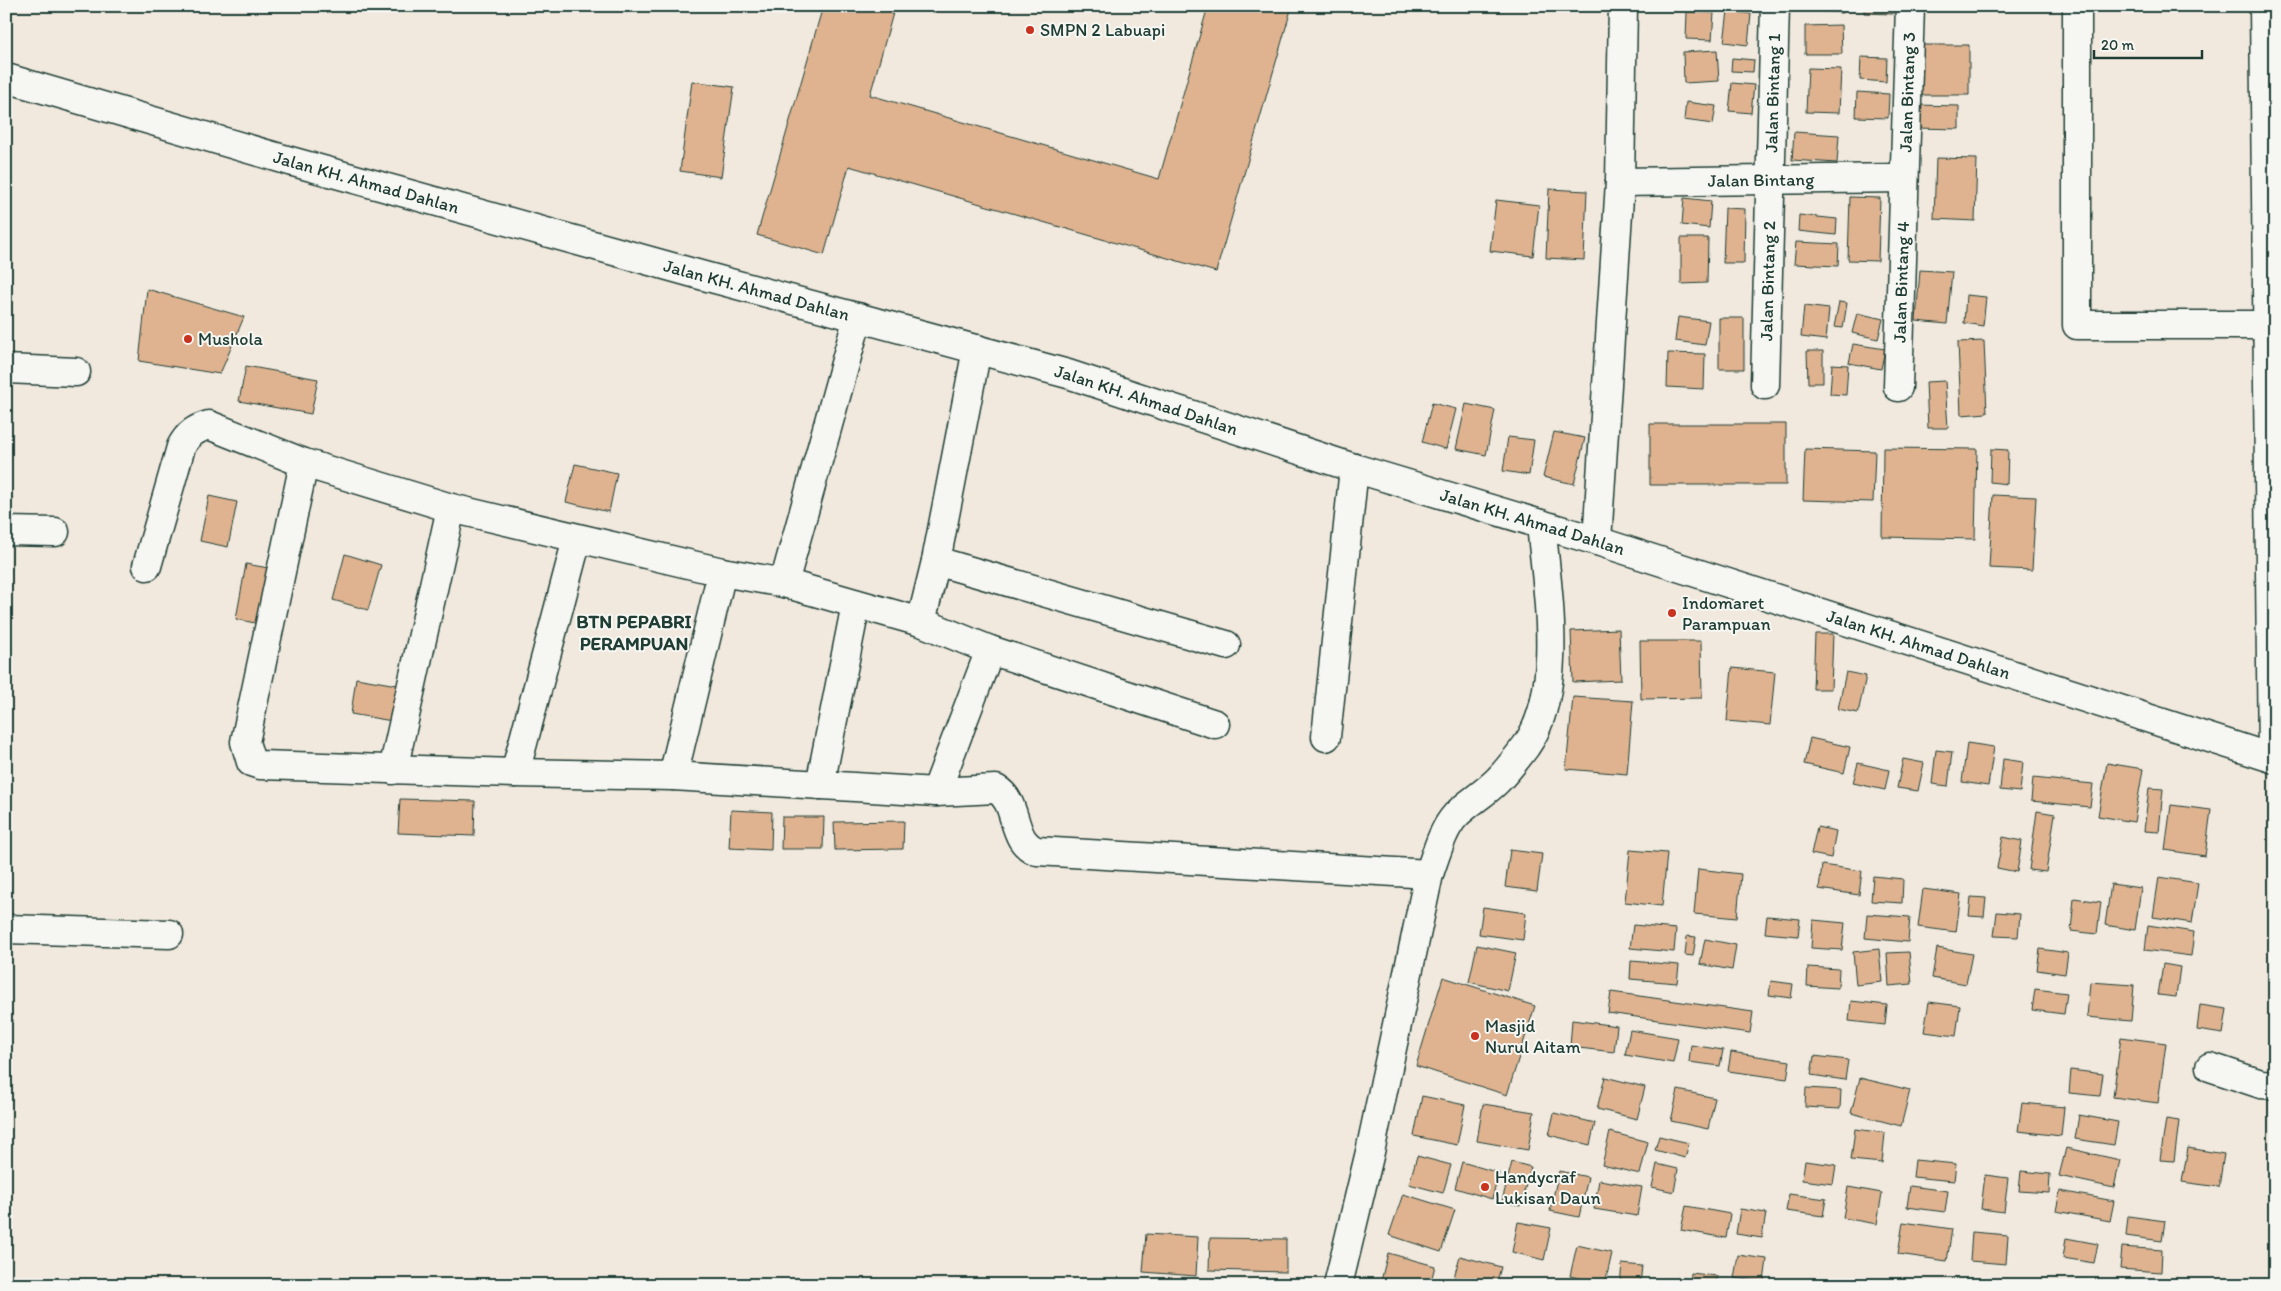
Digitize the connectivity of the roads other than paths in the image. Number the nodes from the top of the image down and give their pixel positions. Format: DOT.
graph roads {
  1 [pos="1623,6"];
  2 [pos="1776,6"];
  3 [pos="1910,6"];
  4 [pos="2077,6"];
  5 [pos="2264,6"];
  6 [pos="6,78"];
  7 [pos="1769,178"];
  8 [pos="1904,178"];
  9 [pos="1620,182"];
  10 [pos="858,317"];
  11 [pos="2267,325"];
  12 [pos="977,349"];
  13 [pos="6,369"];
  14 [pos="76,372"];
  15 [pos="1765,385"];
  16 [pos="1898,387"];
  17 [pos="304,464"];
  18 [pos="1354,468"];
  19 [pos="451,508"];
  20 [pos="1541,524"];
  21 [pos="6,530"];
  22 [pos="55,532"];
  23 [pos="577,539"];
  24 [pos="1597,541"];
  25 [pos="936,561"];
  26 [pos="147,566"];
  27 [pos="722,572"];
  28 [pos="784,583"];
  29 [pos="856,604"];
  30 [pos="921,622"];
  31 [pos="1226,646"];
  32 [pos="990,650"];
  33 [pos="1216,724"];
  34 [pos="1326,737"];
  35 [pos="2273,758"];
  36 [pos="394,770"];
  37 [pos="516,773"];
  38 [pos="673,776"];
  39 [pos="820,785"];
  40 [pos="936,792"];
  41 [pos="1429,874"];
  42 [pos="6,929"];
  43 [pos="168,934"];
  44 [pos="2210,1067"];
  45 [pos="2275,1085"];
  46 [pos="1338,1285"];
  1 -- 9 [label="street"];
  2 -- 7 [label="street, Jalan Bintang 1"];
  3 -- 8 [label="street, Jalan Bintang 3"];
  4 -- 11 [label="street"];
  5 -- 11 [label="street"];
  6 -- 10 [label="street, Jalan KH. Ahmad Dahlan"];
  7 -- 8 [label="street, Jalan Bintang"];
  7 -- 9 [label="street, Jalan Bintang"];
  7 -- 15 [label="street, Jalan Bintang 2"];
  8 -- 16 [label="street, Jalan Bintang 4"];
  9 -- 24 [label="street"];
  10 -- 12 [label="street, Jalan KH. Ahmad Dahlan"];
  10 -- 28 [label="street"];
  11 -- 35 [label="street"];
  12 -- 18 [label="street, Jalan KH. Ahmad Dahlan"];
  12 -- 25 [label="street"];
  13 -- 14 [label="street"];
  17 -- 19 [label="street"];
  17 -- 26 [label="street"];
  17 -- 36 [label="street"];
  18 -- 20 [label="street, Jalan KH. Ahmad Dahlan"];
  18 -- 34 [label="street"];
  19 -- 23 [label="street"];
  19 -- 36 [label="street"];
  20 -- 24 [label="street, Jalan KH. Ahmad Dahlan"];
  20 -- 41 [label="street"];
  21 -- 22 [label="street"];
  23 -- 27 [label="street"];
  23 -- 37 [label="street"];
  24 -- 35 [label="street, Jalan KH. Ahmad Dahlan"];
  25 -- 30 [label="street"];
  25 -- 31 [label="street"];
  27 -- 28 [label="street"];
  27 -- 38 [label="street"];
  28 -- 29 [label="street"];
  29 -- 30 [label="street"];
  29 -- 39 [label="street"];
  30 -- 32 [label="street"];
  32 -- 33 [label="street"];
  32 -- 40 [label="street"];
  36 -- 37 [label="street"];
  37 -- 38 [label="street"];
  38 -- 39 [label="street"];
  39 -- 40 [label="street"];
  40 -- 41 [label="street"];
  41 -- 46 [label="street"];
  42 -- 43 [label="street"];
  44 -- 45 [label="street"];
}
